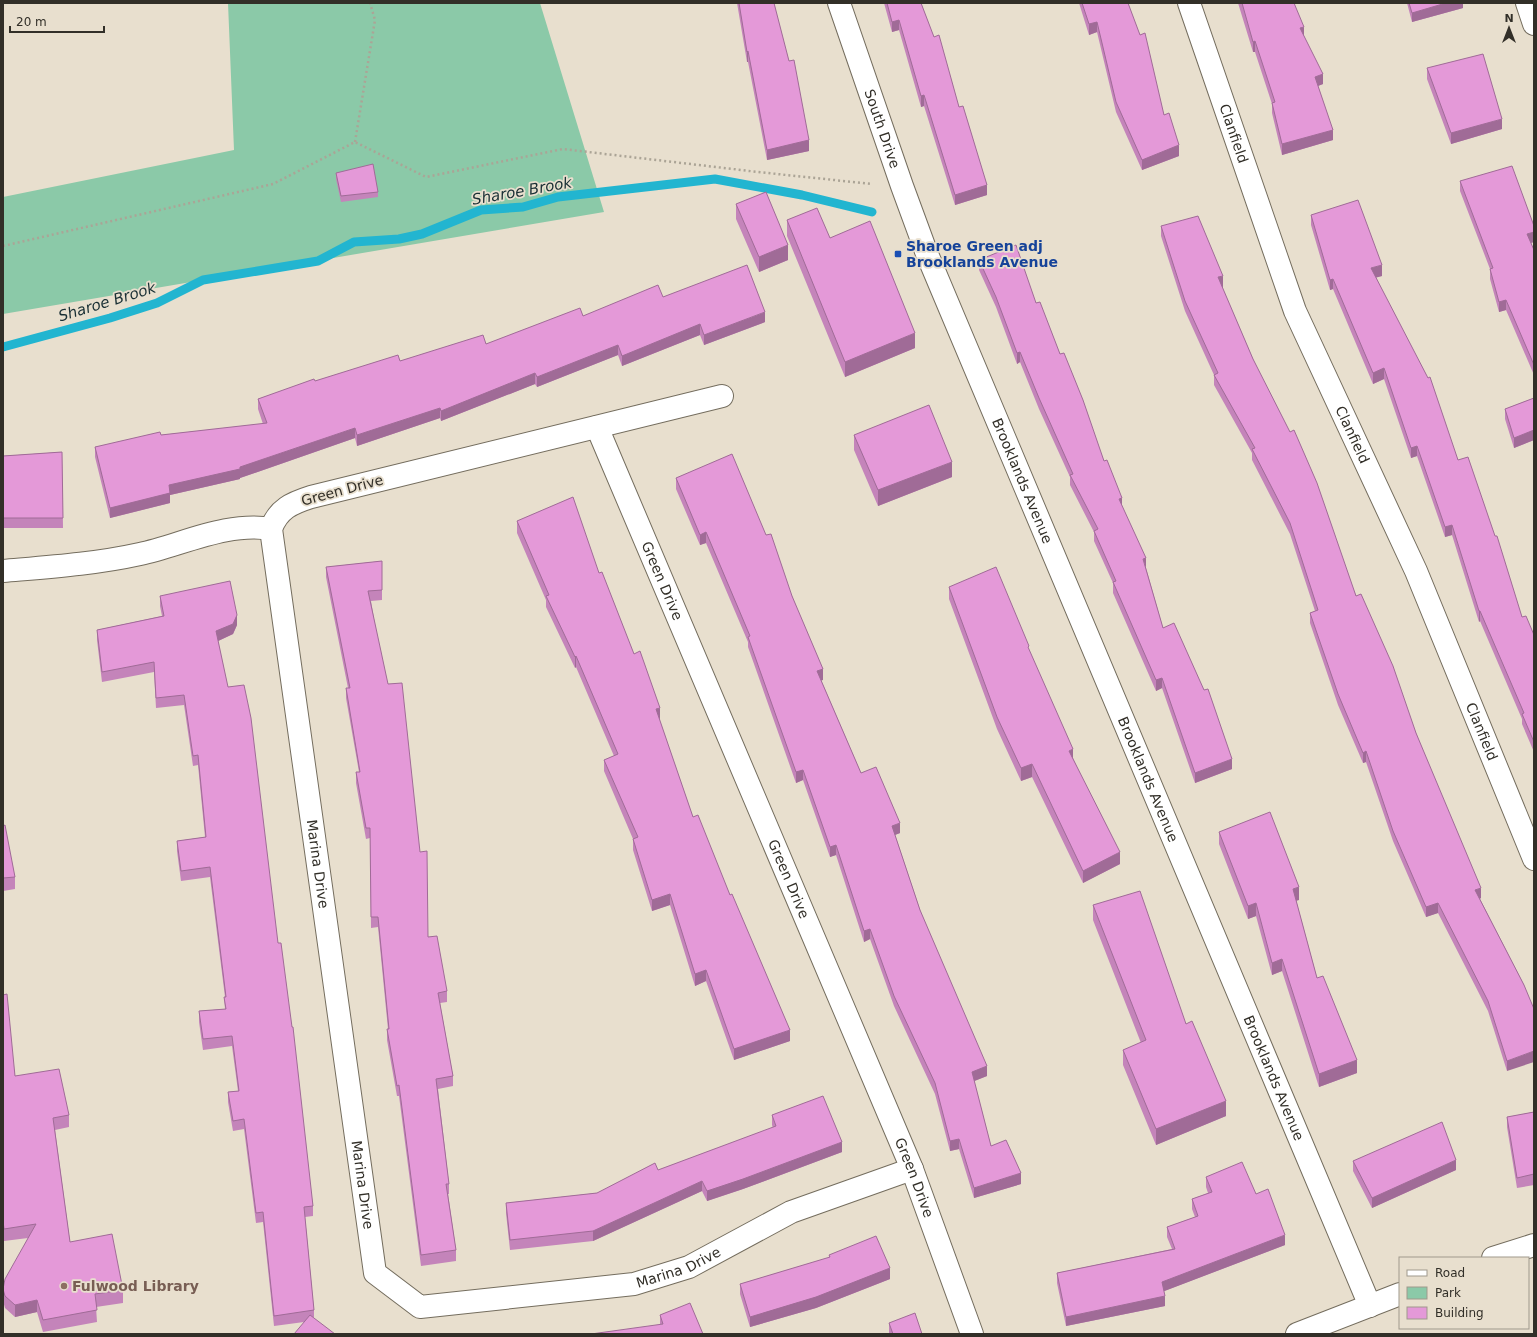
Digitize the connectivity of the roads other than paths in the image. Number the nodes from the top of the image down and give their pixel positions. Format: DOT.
graph roads {
  1 [pos="839,3"];
  2 [pos="1189,3"];
  3 [pos="1527,3"];
  4 [pos="1534,24"];
  5 [pos="927,254"];
  6 [pos="722,396"];
  7 [pos="597,427"];
  8 [pos="271,529"];
  9 [pos="3,571"];
  10 [pos="1534,859"];
  11 [pos="912,1169"];
  12 [pos="1534,1245"];
  13 [pos="1496,1257"];
  14 [pos="1399,1294"];
  15 [pos="1370,1306"];
  16 [pos="972,1334"];
  17 [pos="1297,1334"];
  1 -- 5 [label="street, South Drive"];
  2 -- 10 [label="street, Clanfield"];
  3 -- 4 [label="street"];
  5 -- 15 [label="street, Brooklands Avenue"];
  6 -- 7 [label="street, Green Drive"];
  7 -- 8 [label="street, Green Drive"];
  7 -- 11 [label="street, Green Drive"];
  8 -- 9 [label="street"];
  8 -- 11 [label="street, Marina Drive"];
  11 -- 16 [label="street, Green Drive"];
  12 -- 13 [label="street"];
  14 -- 15 [label="street"];
  15 -- 17 [label="street"];
}
